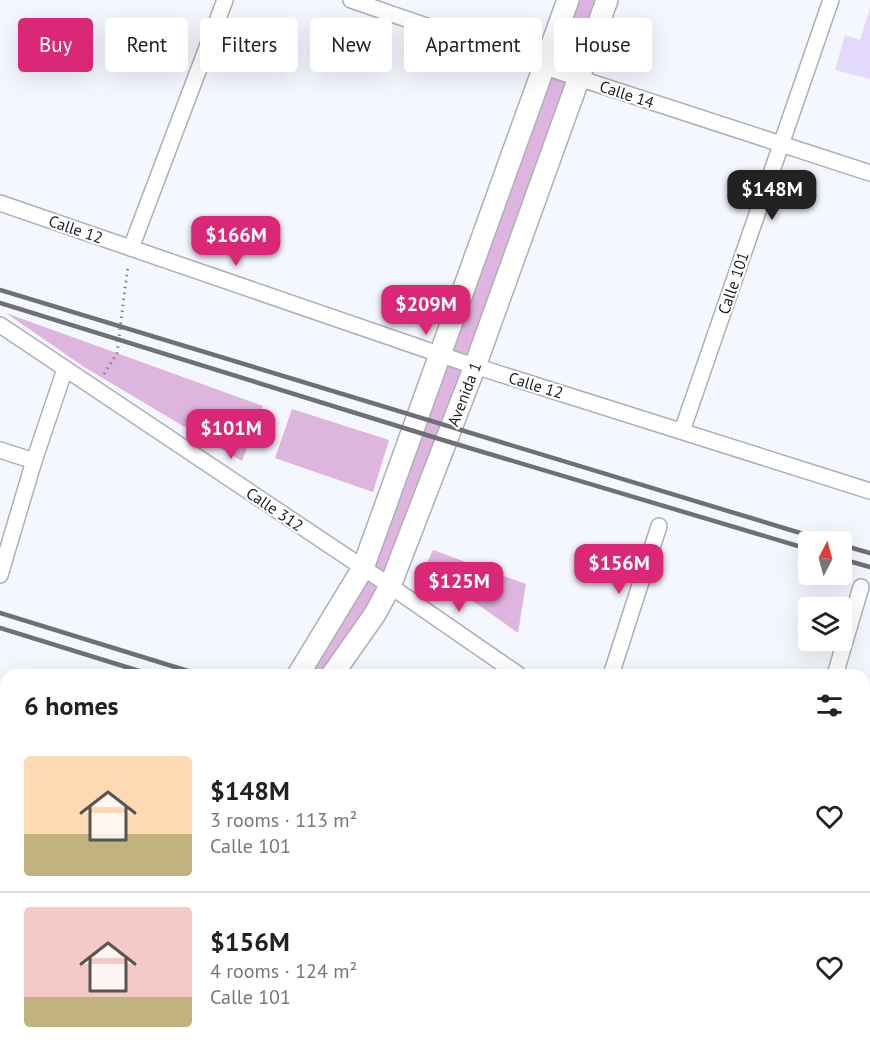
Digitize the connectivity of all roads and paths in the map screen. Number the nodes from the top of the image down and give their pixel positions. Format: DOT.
graph roads {
  1 [pos="225,0"];
  2 [pos="351,0"];
  3 [pos="568,0"];
  4 [pos="607,0"];
  5 [pos="831,0"];
  6 [pos="546,66"];
  7 [pos="580,78"];
  8 [pos="781,144"];
  9 [pos="870,173"];
  10 [pos="0,203"];
  11 [pos="131,248"];
  12 [pos="0,325"];
  13 [pos="441,354"];
  14 [pos="468,364"];
  15 [pos="65,369"];
  16 [pos="95,389"];
  17 [pos="682,431"];
  18 [pos="0,450"];
  19 [pos="34,461"];
  20 [pos="870,491"];
  21 [pos="659,526"];
  22 [pos="363,568"];
  23 [pos="0,575"];
  24 [pos="390,586"];
  25 [pos="861,587"];
  26 [pos="302,669"];
  27 [pos="336,669"];
  28 [pos="510,669"];
  29 [pos="613,669"];
  30 [pos="837,669"];
  1 -- 11 [label="street"];
  2 -- 6 [label="street, Calle 14"];
  3 -- 6 [label="main road"];
  4 -- 7 [label="main road, Avenida 1"];
  5 -- 8 [label="street, Calle 101"];
  6 -- 7 [label="street, Calle 14"];
  6 -- 13 [label="main road"];
  7 -- 8 [label="street, Calle 14"];
  7 -- 14 [label="main road, Avenida 1"];
  8 -- 9 [label="street, Calle 14"];
  8 -- 17 [label="street, Calle 101"];
  10 -- 11 [label="street, Calle 12"];
  11 -- 13 [label="street, Calle 12"];
  11 -- 16 [label="path"];
  12 -- 15 [label="street, Calle 312"];
  13 -- 14 [label="street, Calle 12"];
  13 -- 22 [label="main road"];
  14 -- 17 [label="street, Calle 12"];
  14 -- 24 [label="main road, Avenida 1"];
  15 -- 16 [label="street, Calle 312"];
  15 -- 19 [label="street"];
  16 -- 22 [label="street, Calle 312"];
  17 -- 20 [label="street, Calle 12"];
  18 -- 19 [label="street"];
  19 -- 23 [label="street"];
  21 -- 29 [label="street"];
  22 -- 24 [label="street, Calle 312"];
  22 -- 26 [label="main road"];
  24 -- 27 [label="main road, Avenida 1"];
  24 -- 28 [label="street, Calle 312"];
  25 -- 30 [label="street"];
}
